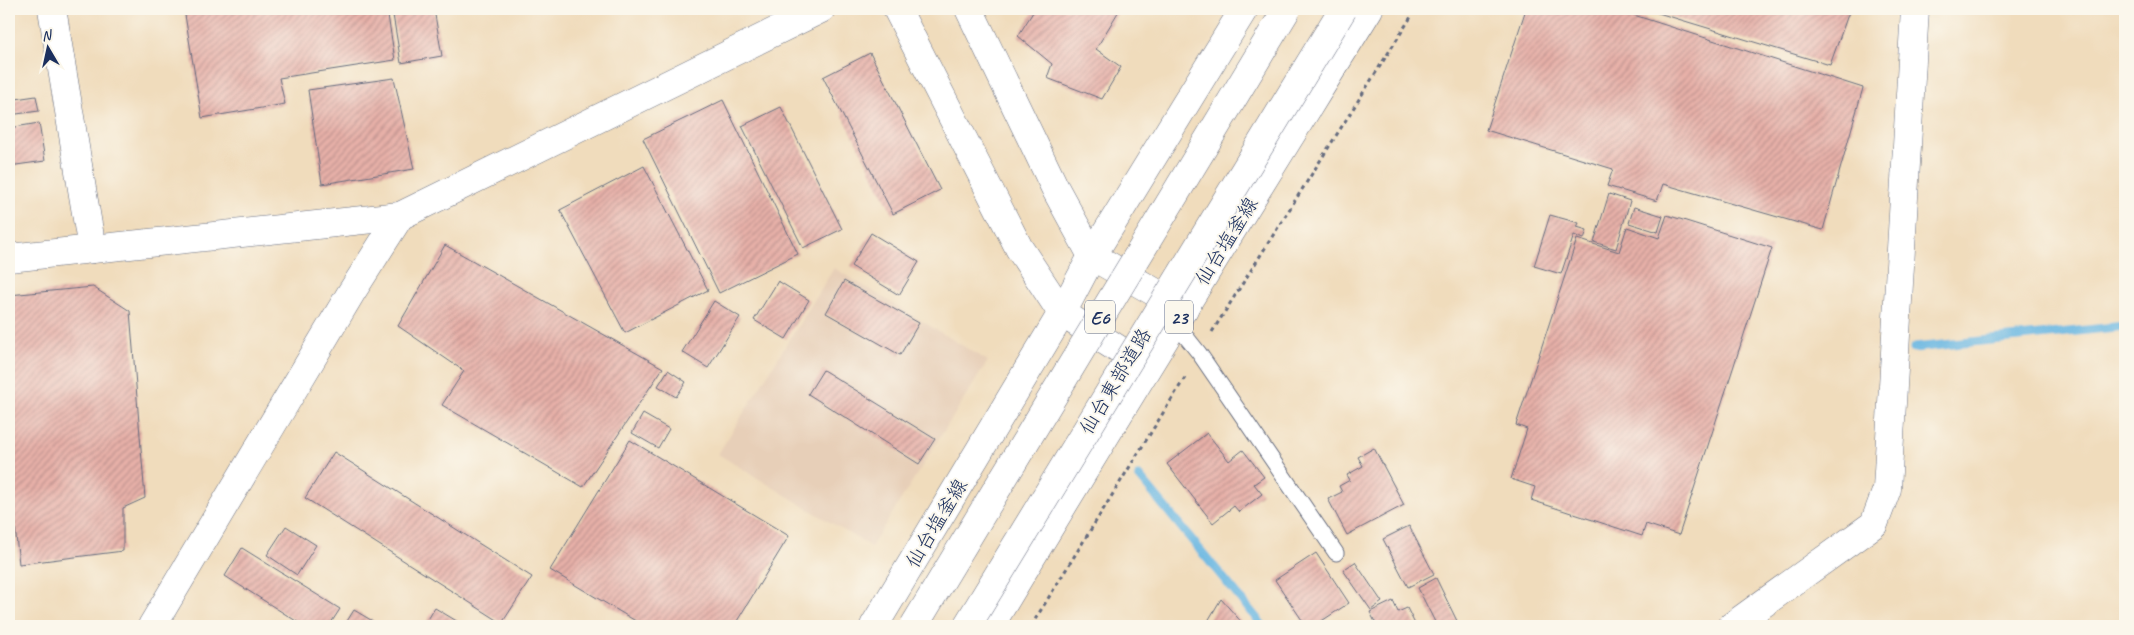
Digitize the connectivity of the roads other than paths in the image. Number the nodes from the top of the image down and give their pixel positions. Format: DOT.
graph roads {
  1 [pos="52,9"];
  2 [pos="821,9"];
  3 [pos="898,9"];
  4 [pos="968,9"];
  5 [pos="1244,9"];
  6 [pos="1287,9"];
  7 [pos="1343,9"];
  8 [pos="1369,9"];
  9 [pos="1915,9"];
  10 [pos="400,216"];
  11 [pos="92,249"];
  12 [pos="1092,256"];
  13 [pos="9,258"];
  14 [pos="1062,312"];
  15 [pos="1180,316"];
  16 [pos="1146,367"];
  17 [pos="1336,553"];
  18 [pos="152,626"];
  19 [pos="874,626"];
  20 [pos="914,626"];
  21 [pos="967,626"];
  22 [pos="990,626"];
  23 [pos="1732,626"];
  1 -- 11 [label="main road"];
  2 -- 10 [label="main road"];
  3 -- 14 [label="main road"];
  4 -- 12 [label="main road"];
  5 -- 12 [label="main road, 仙台塩釜線"];
  6 -- 20 [label="main road, E6, bridge"];
  7 -- 21 [label="main road, 仙台東部道路 / E6, bridge"];
  8 -- 15 [label="main road, 仙台塩釜線 / 23"];
  9 -- 23 [label="main road"];
  10 -- 11 [label="main road"];
  10 -- 18 [label="main road"];
  11 -- 13 [label="main road"];
  12 -- 14 [label="main road, 仙台塩釜線"];
  12 -- 15 [label="main road"];
  14 -- 16 [label="main road"];
  14 -- 19 [label="main road, 仙台塩釜線"];
  15 -- 16 [label="main road, 仙台塩釜線 / 23"];
  15 -- 17 [label="lane"];
  16 -- 22 [label="main road, 仙台塩釜線 / 23"];
}
